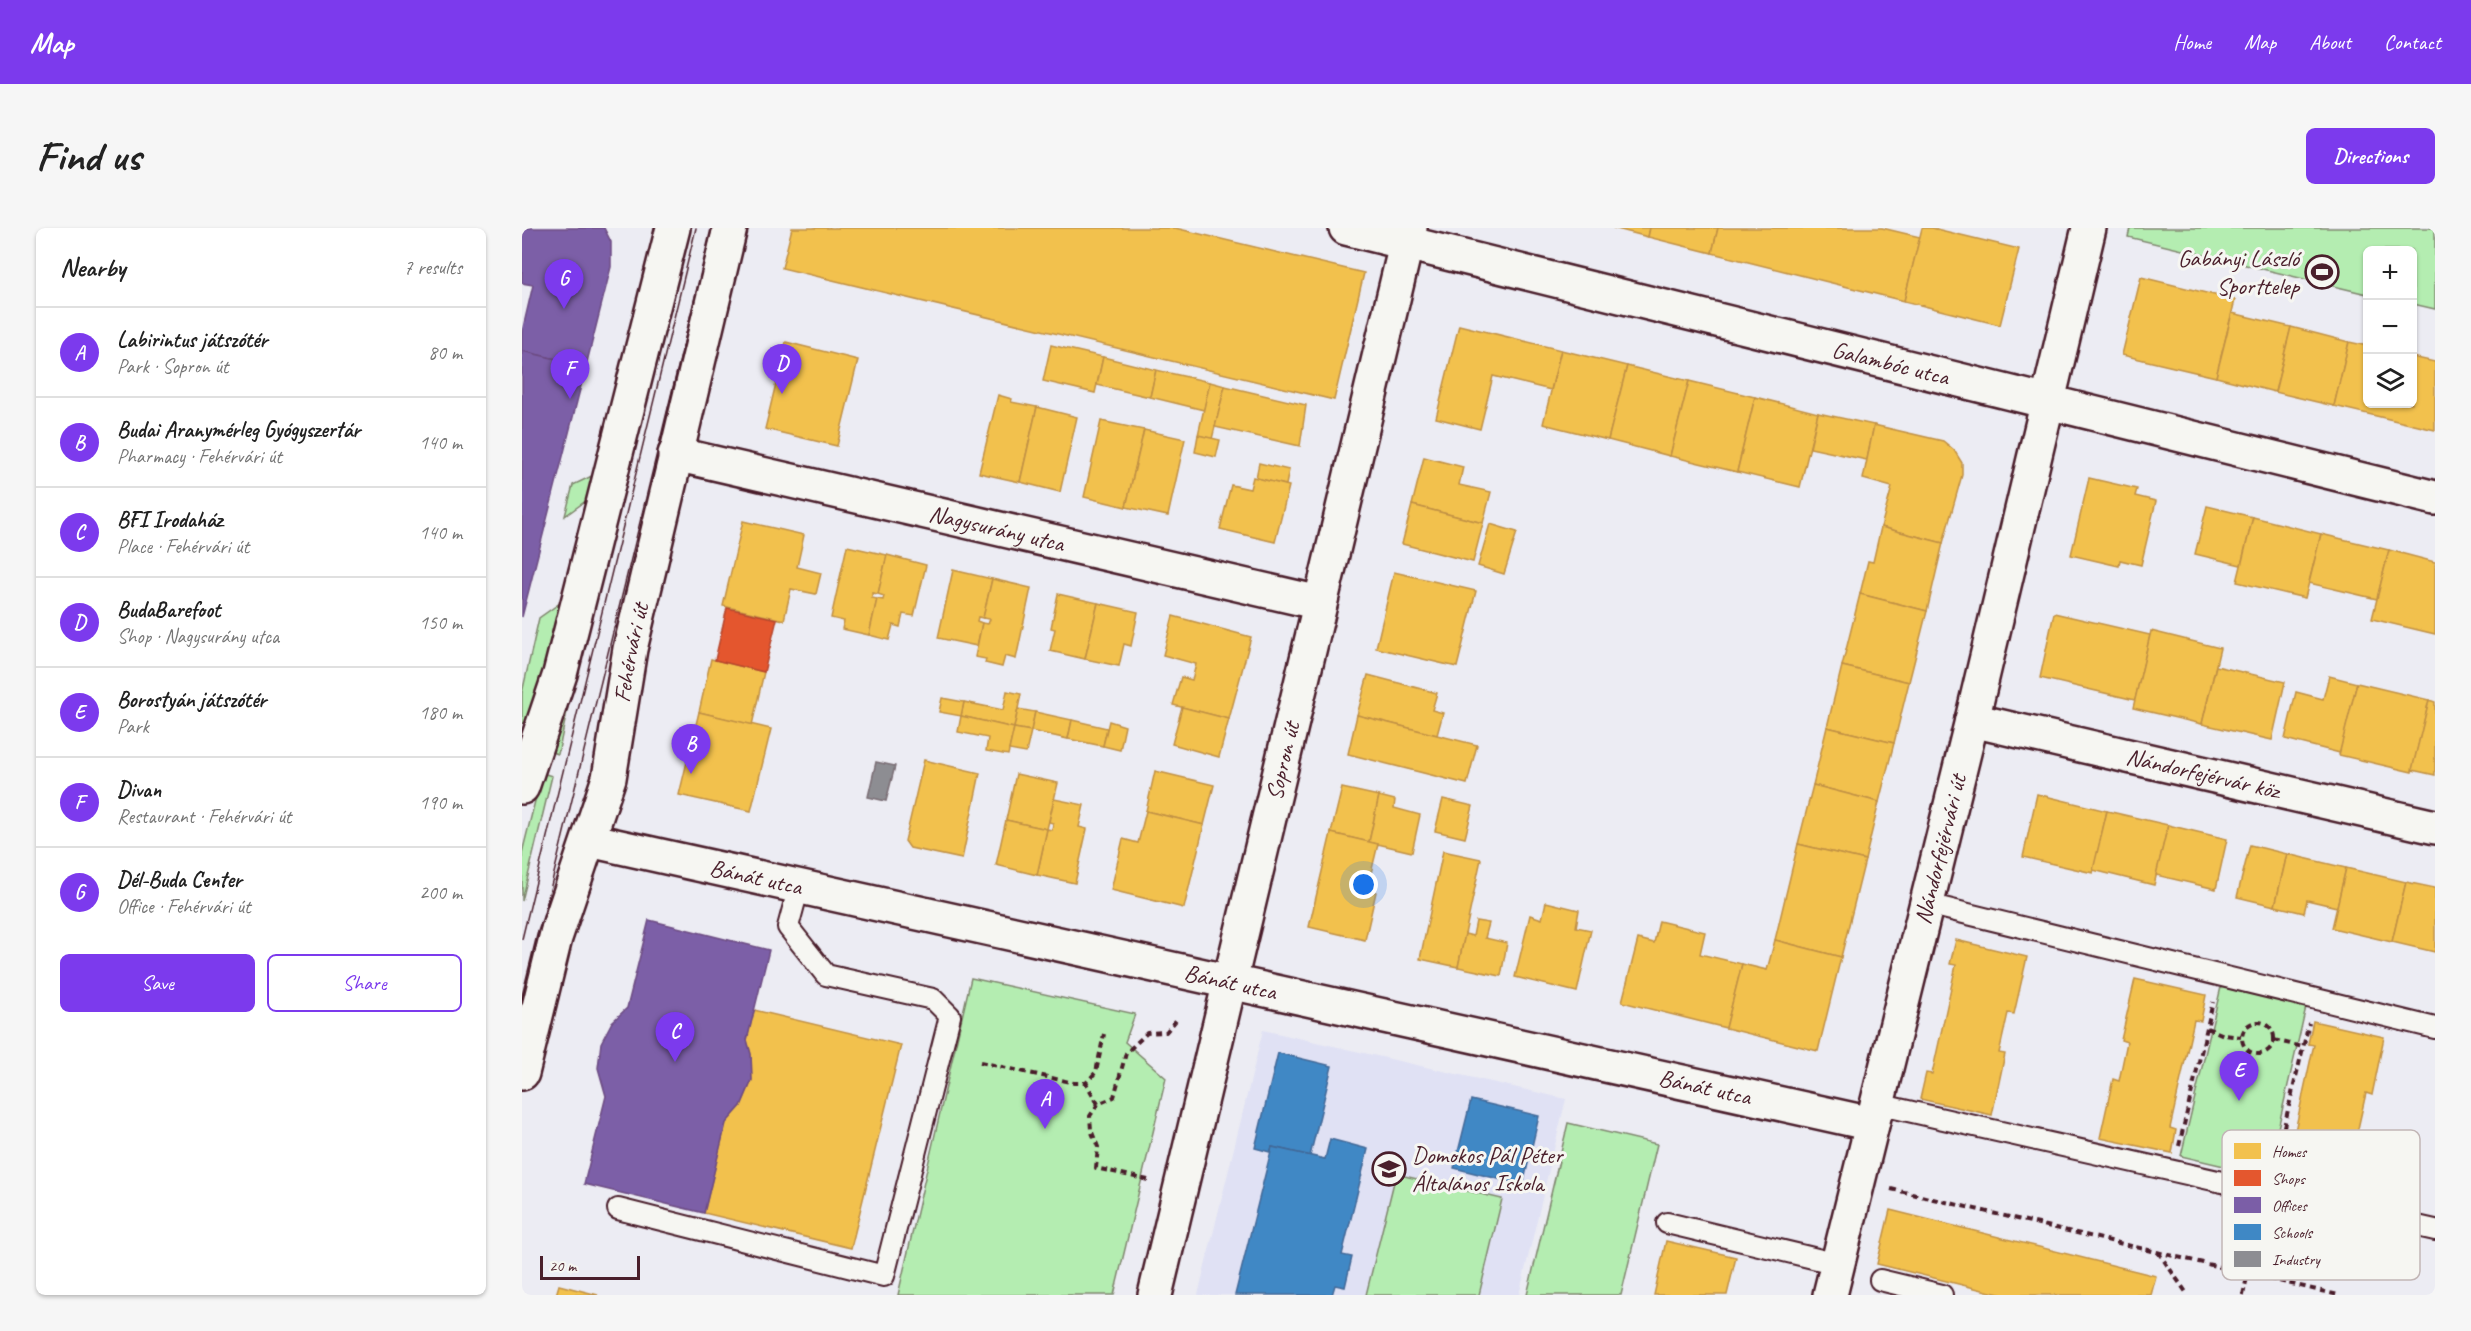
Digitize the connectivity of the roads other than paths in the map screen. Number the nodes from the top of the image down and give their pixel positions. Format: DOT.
graph roads {
  1 [pos="673,228"];
  2 [pos="730,228"];
  3 [pos="1346,228"];
  4 [pos="2089,228"];
  5 [pos="1408,236"];
  6 [pos="2046,403"];
  7 [pos="675,454"];
  8 [pos="2435,498"];
  9 [pos="1320,603"];
  10 [pos="1972,720"];
  11 [pos="522,787"];
  12 [pos="2435,827"];
  13 [pos="589,840"];
  14 [pos="799,886"];
  15 [pos="1926,904"];
  16 [pos="1232,981"];
  17 [pos="2435,1028"];
  18 [pos="522,1073"];
  19 [pos="1875,1114"];
  20 [pos="2222,1182"];
  21 [pos="618,1209"];
  22 [pos="1667,1223"];
  23 [pos="2420,1227"];
  24 [pos="2435,1230"];
  25 [pos="1834,1280"];
  26 [pos="1880,1280"];
  27 [pos="1155,1295"];
  28 [pos="1942,1295"];
  1 -- 11 [label="street"];
  2 -- 7 [label="street, Fehérvári út"];
  3 -- 5 [label="street, Galambóc utca"];
  4 -- 6 [label="street, Nándorfejérvári út"];
  5 -- 6 [label="street, Galambóc utca"];
  5 -- 9 [label="street, Sopron út"];
  6 -- 8 [label="street, Galambóc utca"];
  6 -- 10 [label="street, Nándorfejérvári út"];
  7 -- 9 [label="street, Nagysurány utca"];
  7 -- 13 [label="street, Fehérvári út"];
  9 -- 16 [label="street, Sopron út"];
  10 -- 12 [label="street, Nándorfejérvár köz"];
  10 -- 15 [label="street, Nándorfejérvári út"];
  13 -- 14 [label="street, Bánát utca"];
  13 -- 18 [label="street, Fehérvári út"];
  14 -- 16 [label="street, Bánát utca"];
  14 -- 21 [label="lane"];
  15 -- 17 [label="lane"];
  15 -- 19 [label="street, Nándorfejérvári út"];
  16 -- 19 [label="street, Bánát utca"];
  16 -- 27 [label="street, Sopron út"];
  19 -- 20 [label="lane"];
  19 -- 25 [label="street, Nándorfejérvári út"];
  22 -- 25 [label="lane"];
  23 -- 24 [label="lane"];
  26 -- 28 [label="lane"];
}
